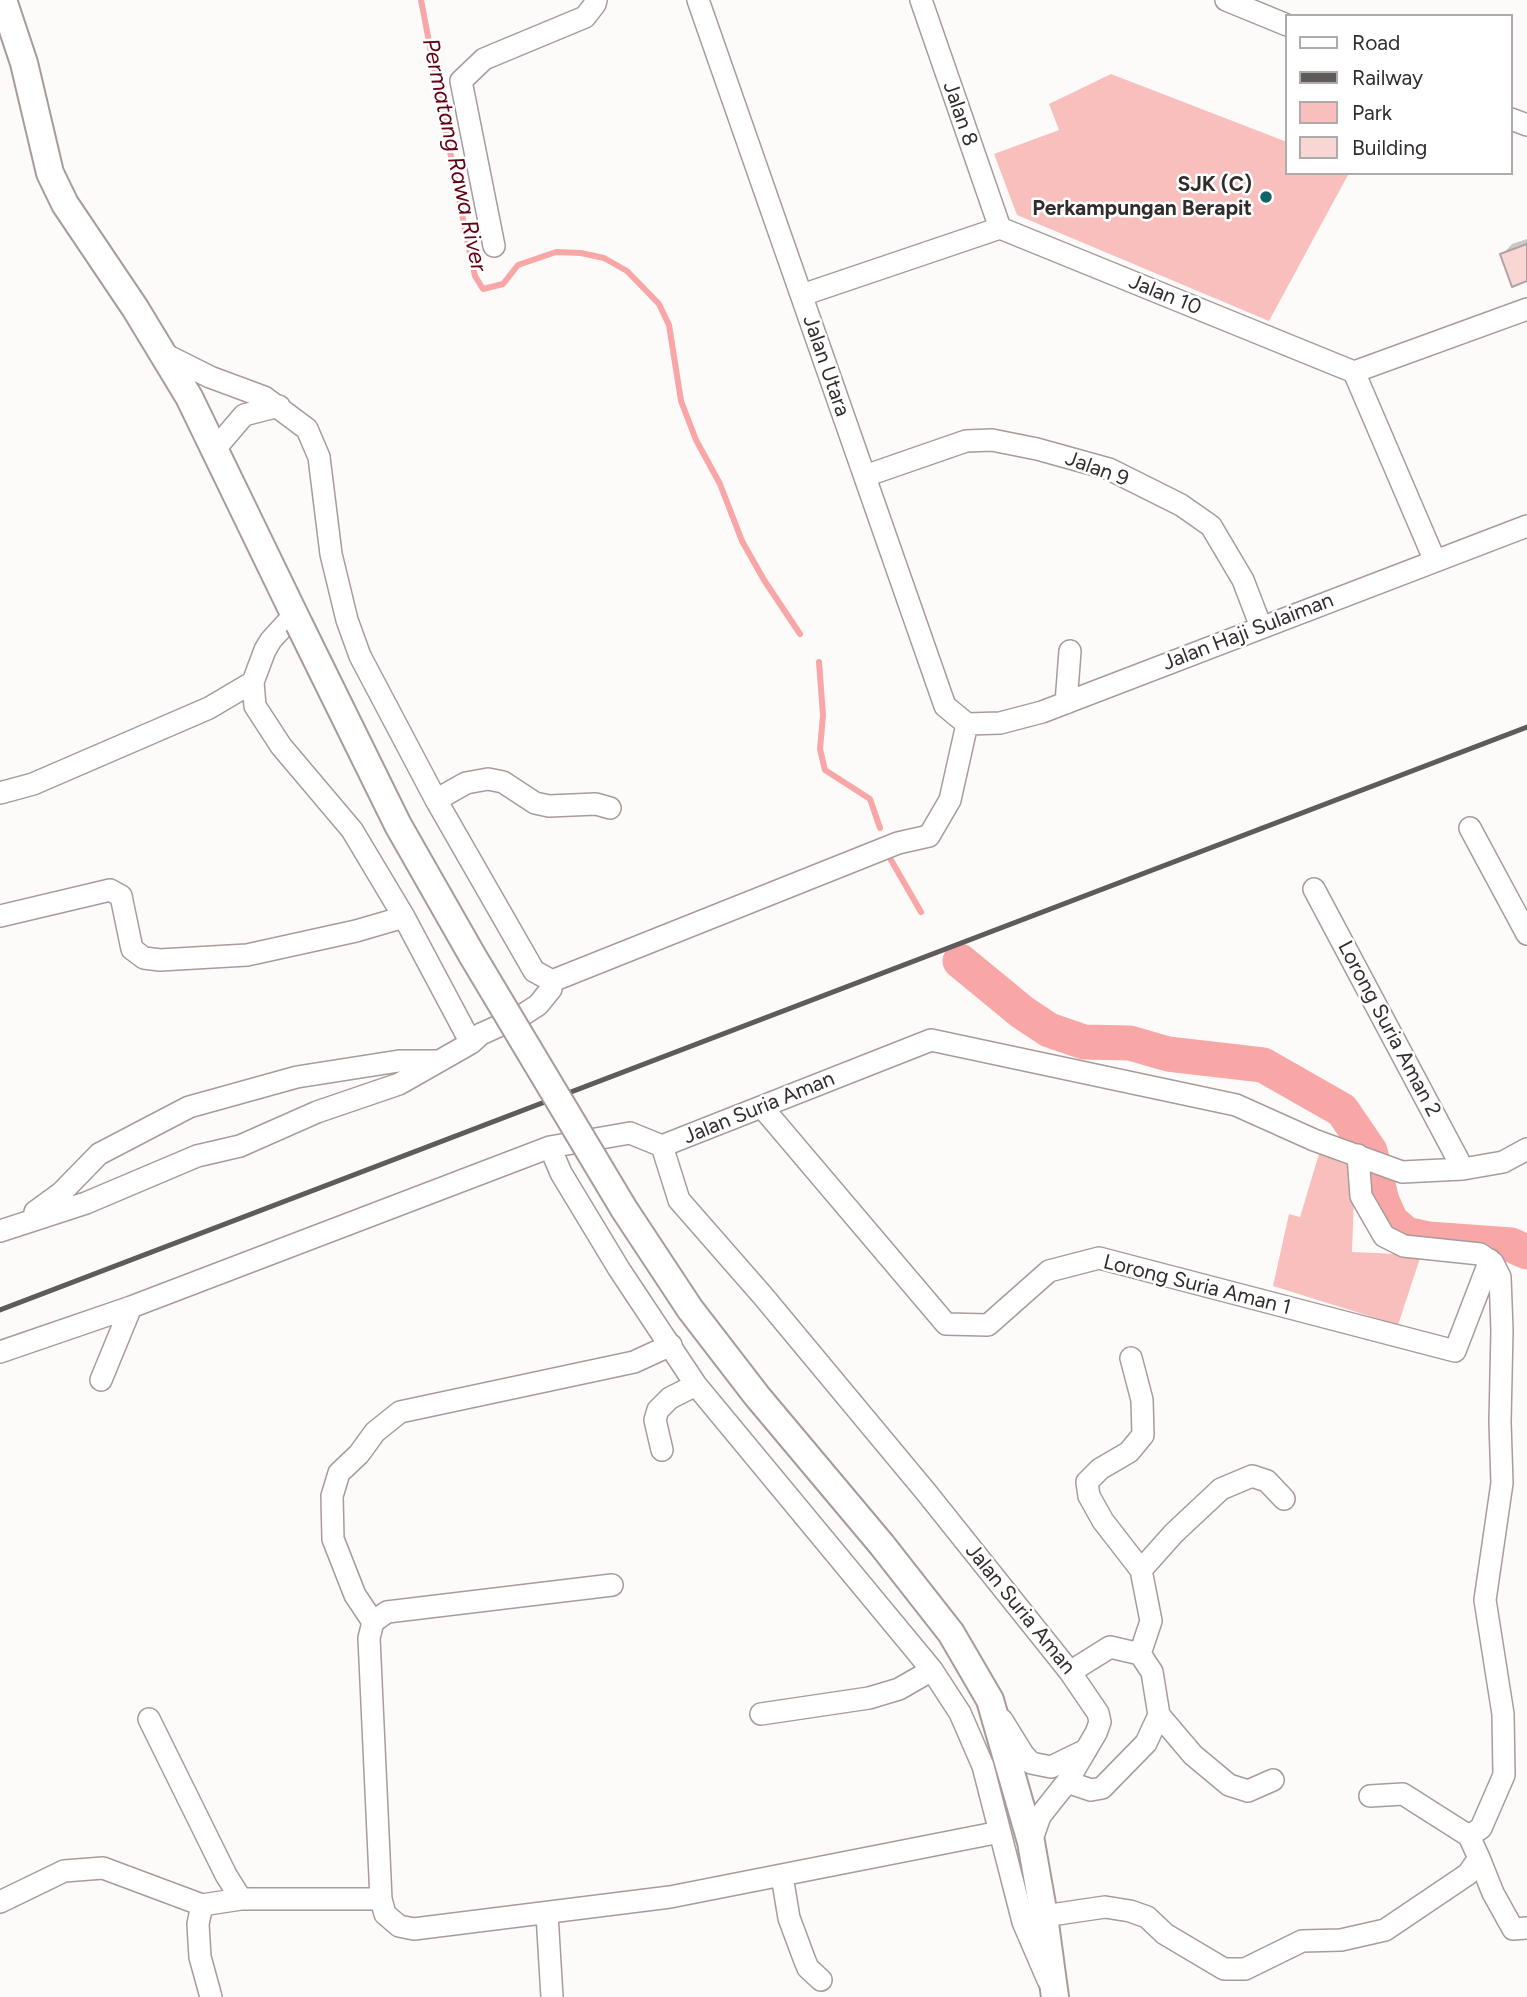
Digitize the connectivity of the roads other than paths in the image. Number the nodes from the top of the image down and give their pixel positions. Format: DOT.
graph roads {
  1 [pos="4,0"];
  2 [pos="698,0"];
  3 [pos="921,0"];
  4 [pos="1236,2"];
  5 [pos="590,8"];
  6 [pos="1286,25"];
  7 [pos="999,228"];
  8 [pos="494,246"];
  9 [pos="802,295"];
  10 [pos="1527,309"];
  11 [pos="163,354"];
  12 [pos="1354,372"];
  13 [pos="279,406"];
  14 [pos="215,449"];
  15 [pos="865,476"];
  16 [pos="1527,526"];
  17 [pos="1435,561"];
  18 [pos="296,619"];
  19 [pos="1261,627"];
  20 [pos="1070,651"];
  21 [pos="253,682"];
  22 [pos="1066,703"];
  23 [pos="967,724"];
  24 [pos="0,793"];
  25 [pos="436,800"];
  26 [pos="610,808"];
  27 [pos="1470,828"];
  28 [pos="1314,889"];
  29 [pos="0,916"];
  30 [pos="404,917"];
  31 [pos="1527,934"];
  32 [pos="552,981"];
  33 [pos="471,1043"];
  34 [pos="438,1061"];
  35 [pos="762,1107"];
  36 [pos="662,1146"];
  37 [pos="550,1147"];
  38 [pos="1527,1149"];
  39 [pos="1358,1155"];
  40 [pos="1463,1169"];
  41 [pos="9,1228"];
  42 [pos="1490,1260"];
  43 [pos="131,1307"];
  44 [pos="671,1345"];
  45 [pos="0,1352"];
  46 [pos="1132,1358"];
  47 [pos="101,1380"];
  48 [pos="696,1385"];
  49 [pos="662,1451"];
  50 [pos="1284,1499"];
  51 [pos="1142,1570"];
  52 [pos="612,1585"];
  53 [pos="373,1622"];
  54 [pos="1140,1654"];
  55 [pos="932,1670"];
  56 [pos="1070,1672"];
  57 [pos="990,1700"];
  58 [pos="761,1714"];
  59 [pos="1159,1715"];
  60 [pos="149,1719"];
  61 [pos="1087,1749"];
  62 [pos="1273,1780"];
  63 [pos="1067,1782"];
  64 [pos="1370,1796"];
  65 [pos="1000,1832"];
  66 [pos="1469,1836"];
  67 [pos="1031,1842"];
  68 [pos="1479,1858"];
  69 [pos="782,1876"];
  70 [pos="241,1899"];
  71 [pos="381,1899"];
  72 [pos="0,1902"];
  73 [pos="201,1905"];
  74 [pos="547,1914"];
  75 [pos="1044,1916"];
  76 [pos="1527,1928"];
  77 [pos="821,1980"];
  78 [pos="1055,1996"];
  79 [pos="211,1997"];
  80 [pos="552,1997"];
  1 -- 11 [label="street"];
  2 -- 9 [label="street, Jalan Utara"];
  3 -- 7 [label="street, Jalan 8"];
  4 -- 6 [label="street"];
  5 -- 8 [label="street"];
  7 -- 9 [label="street"];
  7 -- 12 [label="street, Jalan 10"];
  9 -- 15 [label="street, Jalan Utara"];
  10 -- 12 [label="street"];
  11 -- 13 [label="street"];
  11 -- 14 [label="street"];
  12 -- 17 [label="street"];
  13 -- 14 [label="street"];
  13 -- 25 [label="street"];
  14 -- 18 [label="street"];
  15 -- 19 [label="street, Jalan 9"];
  15 -- 23 [label="street, Jalan Utara"];
  16 -- 17 [label="street, Jalan Haji Sulaiman"];
  17 -- 19 [label="street, Jalan Haji Sulaiman"];
  18 -- 21 [label="street"];
  18 -- 57 [label="street, bridge"];
  19 -- 22 [label="street, Jalan Haji Sulaiman"];
  20 -- 22 [label="street"];
  21 -- 24 [label="street"];
  21 -- 30 [label="street"];
  22 -- 23 [label="street, Jalan Haji Sulaiman"];
  23 -- 32 [label="street"];
  25 -- 26 [label="street"];
  25 -- 32 [label="street"];
  27 -- 31 [label="street"];
  28 -- 40 [label="street, Lorong Suria Aman 2"];
  29 -- 30 [label="street"];
  30 -- 33 [label="street"];
  32 -- 33 [label="street"];
  33 -- 34 [label="street"];
  34 -- 41 [label="street"];
  34 -- 41 [label="street"];
  35 -- 36 [label="street, Jalan Suria Aman"];
  35 -- 39 [label="street, Jalan Suria Aman"];
  35 -- 42 [label="street, Lorong Suria Aman 1"];
  36 -- 37 [label="street"];
  36 -- 56 [label="street, Jalan Suria Aman"];
  37 -- 43 [label="street"];
  37 -- 44 [label="street"];
  38 -- 40 [label="street, Jalan Suria Aman"];
  39 -- 40 [label="street, Jalan Suria Aman"];
  39 -- 42 [label="street"];
  42 -- 66 [label="street"];
  43 -- 45 [label="street"];
  43 -- 47 [label="street"];
  44 -- 48 [label="street"];
  44 -- 53 [label="street"];
  46 -- 51 [label="street"];
  48 -- 49 [label="street"];
  48 -- 55 [label="street"];
  50 -- 51 [label="street"];
  51 -- 54 [label="street"];
  52 -- 53 [label="street"];
  53 -- 71 [label="street"];
  54 -- 56 [label="street"];
  54 -- 59 [label="street"];
  55 -- 58 [label="street"];
  55 -- 65 [label="street"];
  56 -- 61 [label="street, Jalan Suria Aman"];
  57 -- 61 [label="street"];
  57 -- 67 [label="street"];
  59 -- 62 [label="street"];
  59 -- 63 [label="street"];
  60 -- 70 [label="street"];
  61 -- 63 [label="street, Jalan Suria Aman"];
  63 -- 67 [label="street, Jalan Suria Aman"];
  64 -- 66 [label="street"];
  65 -- 69 [label="street"];
  65 -- 78 [label="street"];
  66 -- 68 [label="street"];
  67 -- 75 [label="street"];
  68 -- 75 [label="street"];
  68 -- 76 [label="street"];
  69 -- 74 [label="street"];
  69 -- 77 [label="street"];
  70 -- 71 [label="street"];
  70 -- 73 [label="street"];
  71 -- 74 [label="street"];
  72 -- 73 [label="street"];
  73 -- 79 [label="street"];
  74 -- 80 [label="street"];
  75 -- 78 [label="street"];
}
